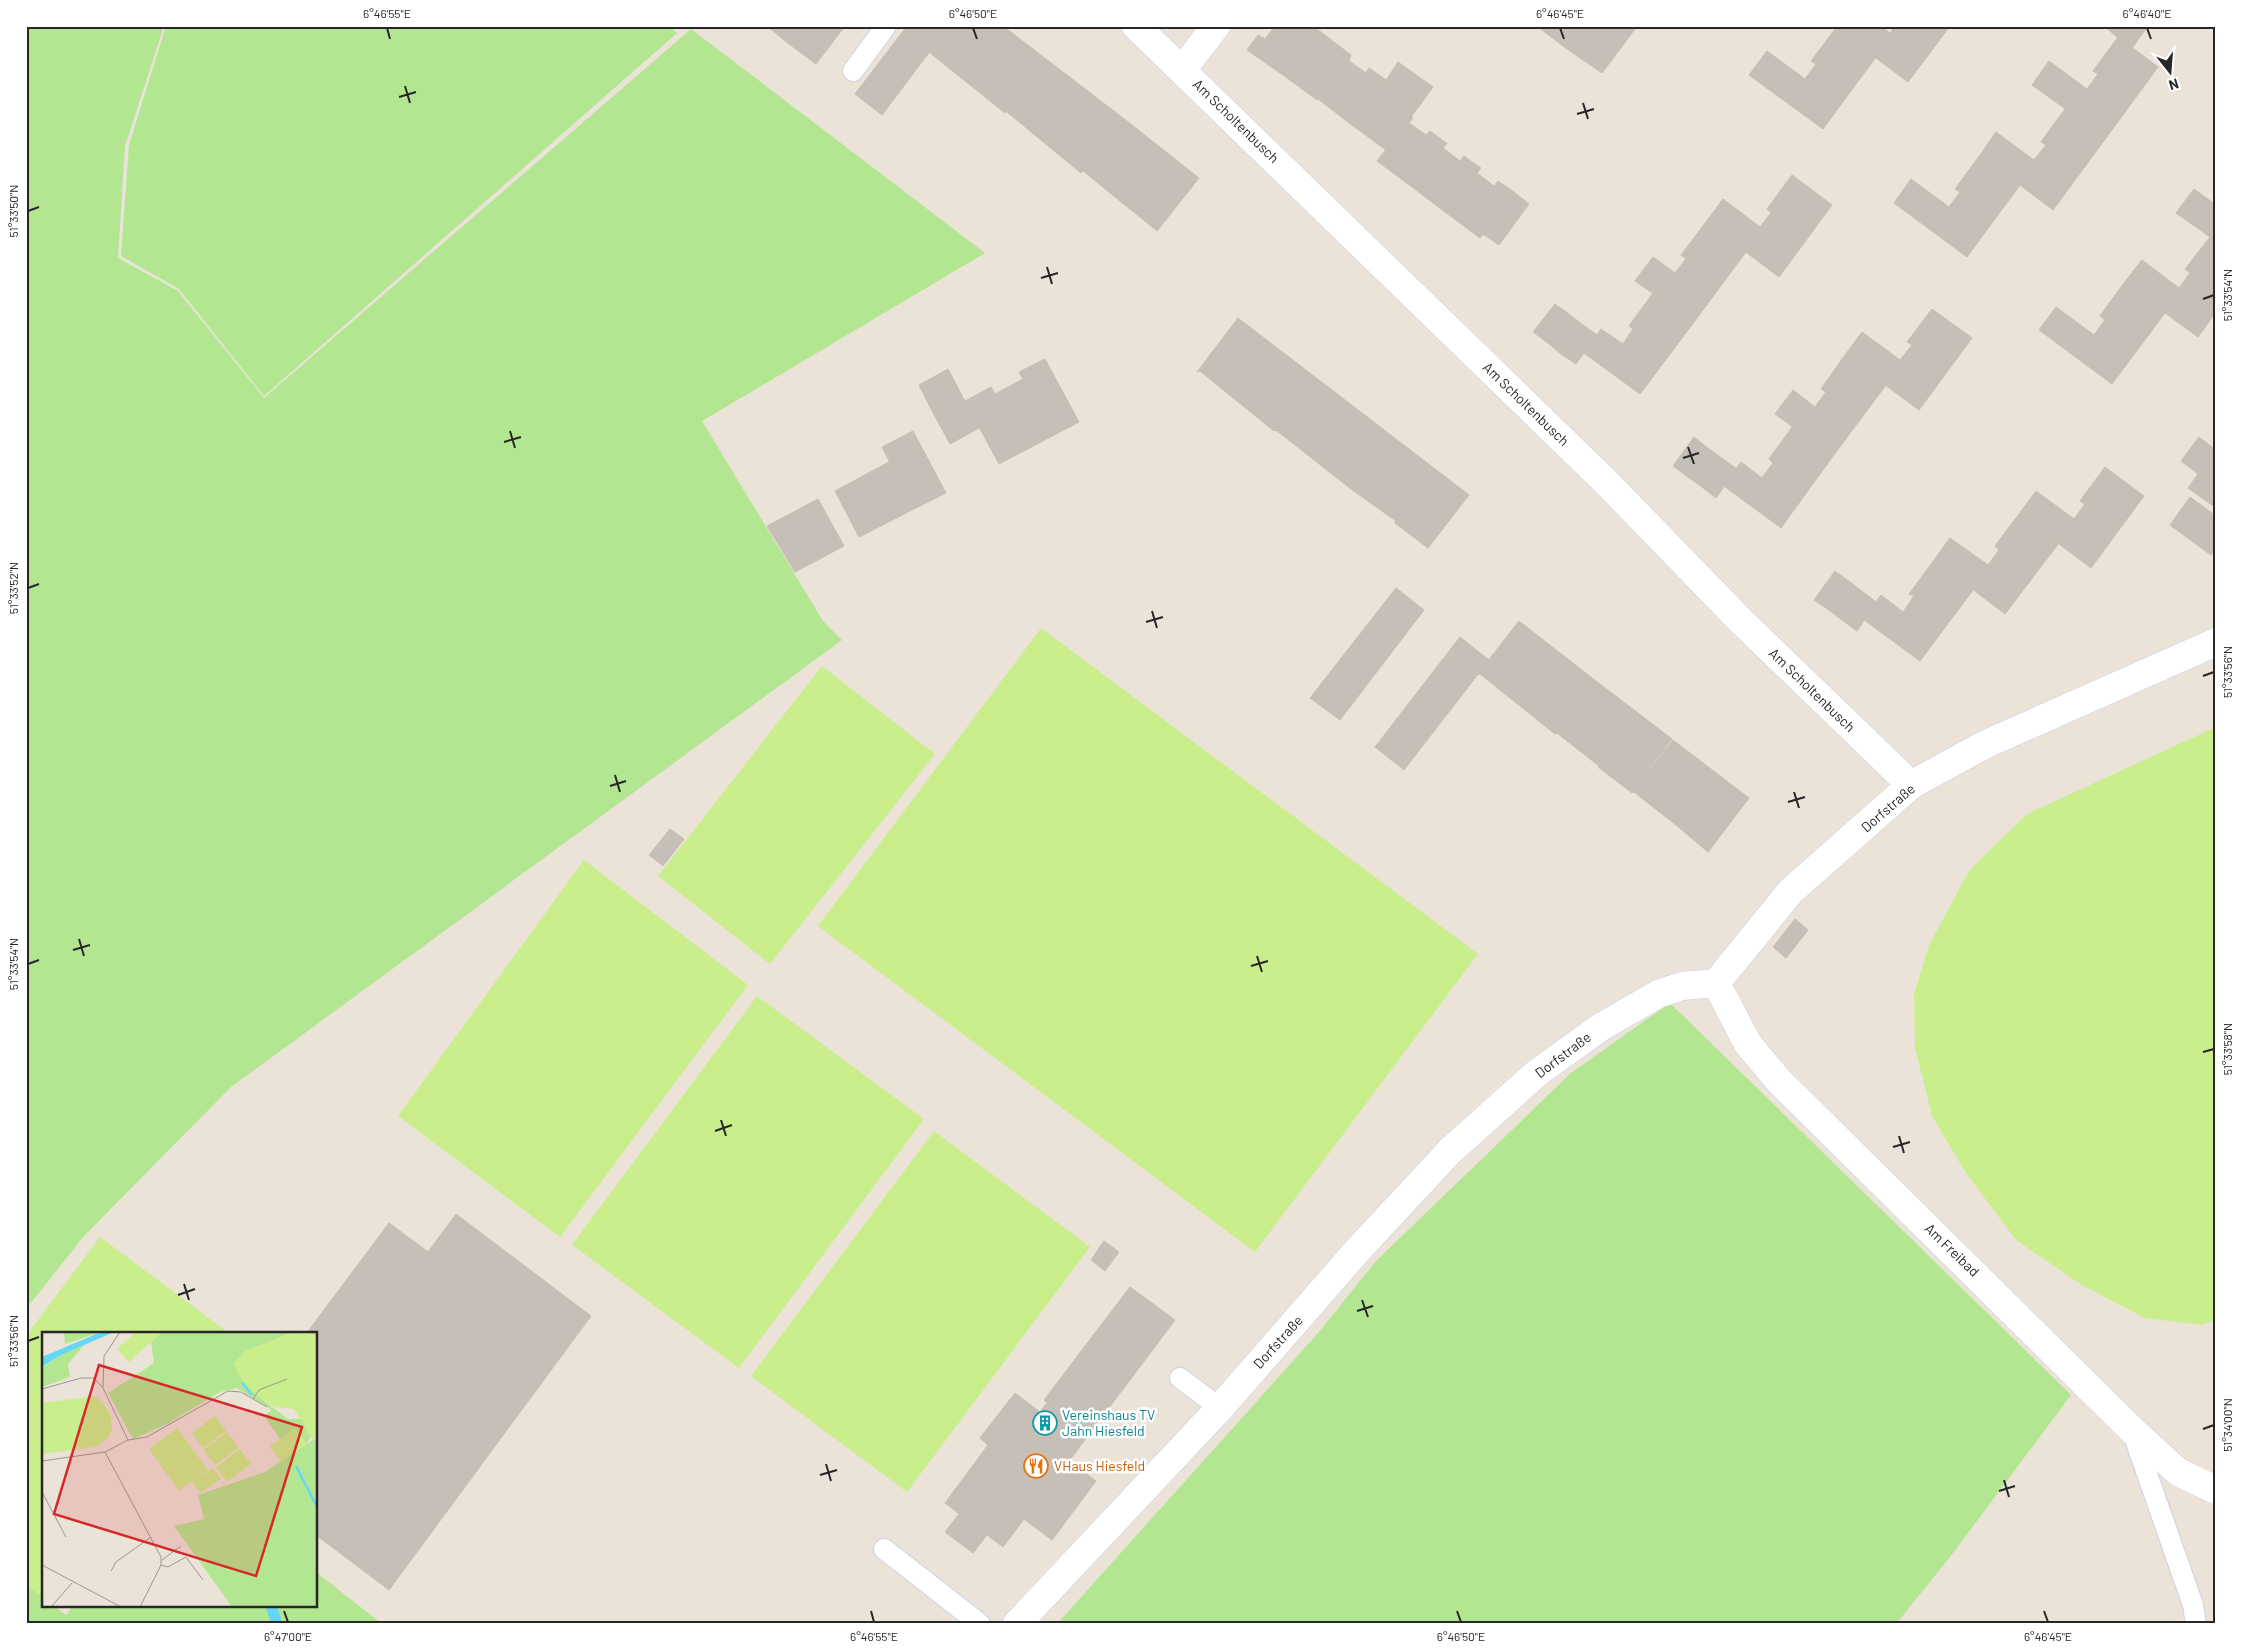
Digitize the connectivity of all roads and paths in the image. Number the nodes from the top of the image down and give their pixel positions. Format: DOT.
graph roads {
  1 [pos="886,26"];
  2 [pos="1136,26"];
  3 [pos="1216,26"];
  4 [pos="853,70"];
  5 [pos="1182,70"];
  6 [pos="2216,642"];
  7 [pos="1911,785"];
  8 [pos="1716,983"];
  9 [pos="1180,1378"];
  10 [pos="1220,1408"];
  11 [pos="2131,1428"];
  12 [pos="2216,1490"];
  13 [pos="884,1549"];
  14 [pos="980,1624"];
  15 [pos="1017,1624"];
  16 [pos="2196,1624"];
  1 -- 4 [label="lane"];
  2 -- 5 [label="street, Am Scholtenbusch"];
  3 -- 5 [label="street"];
  5 -- 7 [label="street, Am Scholtenbusch"];
  6 -- 7 [label="street, Dorfstraße"];
  7 -- 8 [label="street, Dorfstraße"];
  8 -- 10 [label="street, Dorfstraße"];
  8 -- 11 [label="street, Am Freibad"];
  9 -- 10 [label="lane"];
  10 -- 15 [label="street, Dorfstraße"];
  11 -- 12 [label="street, Am Freibad"];
  11 -- 16 [label="lane"];
  13 -- 14 [label="lane"];
}
